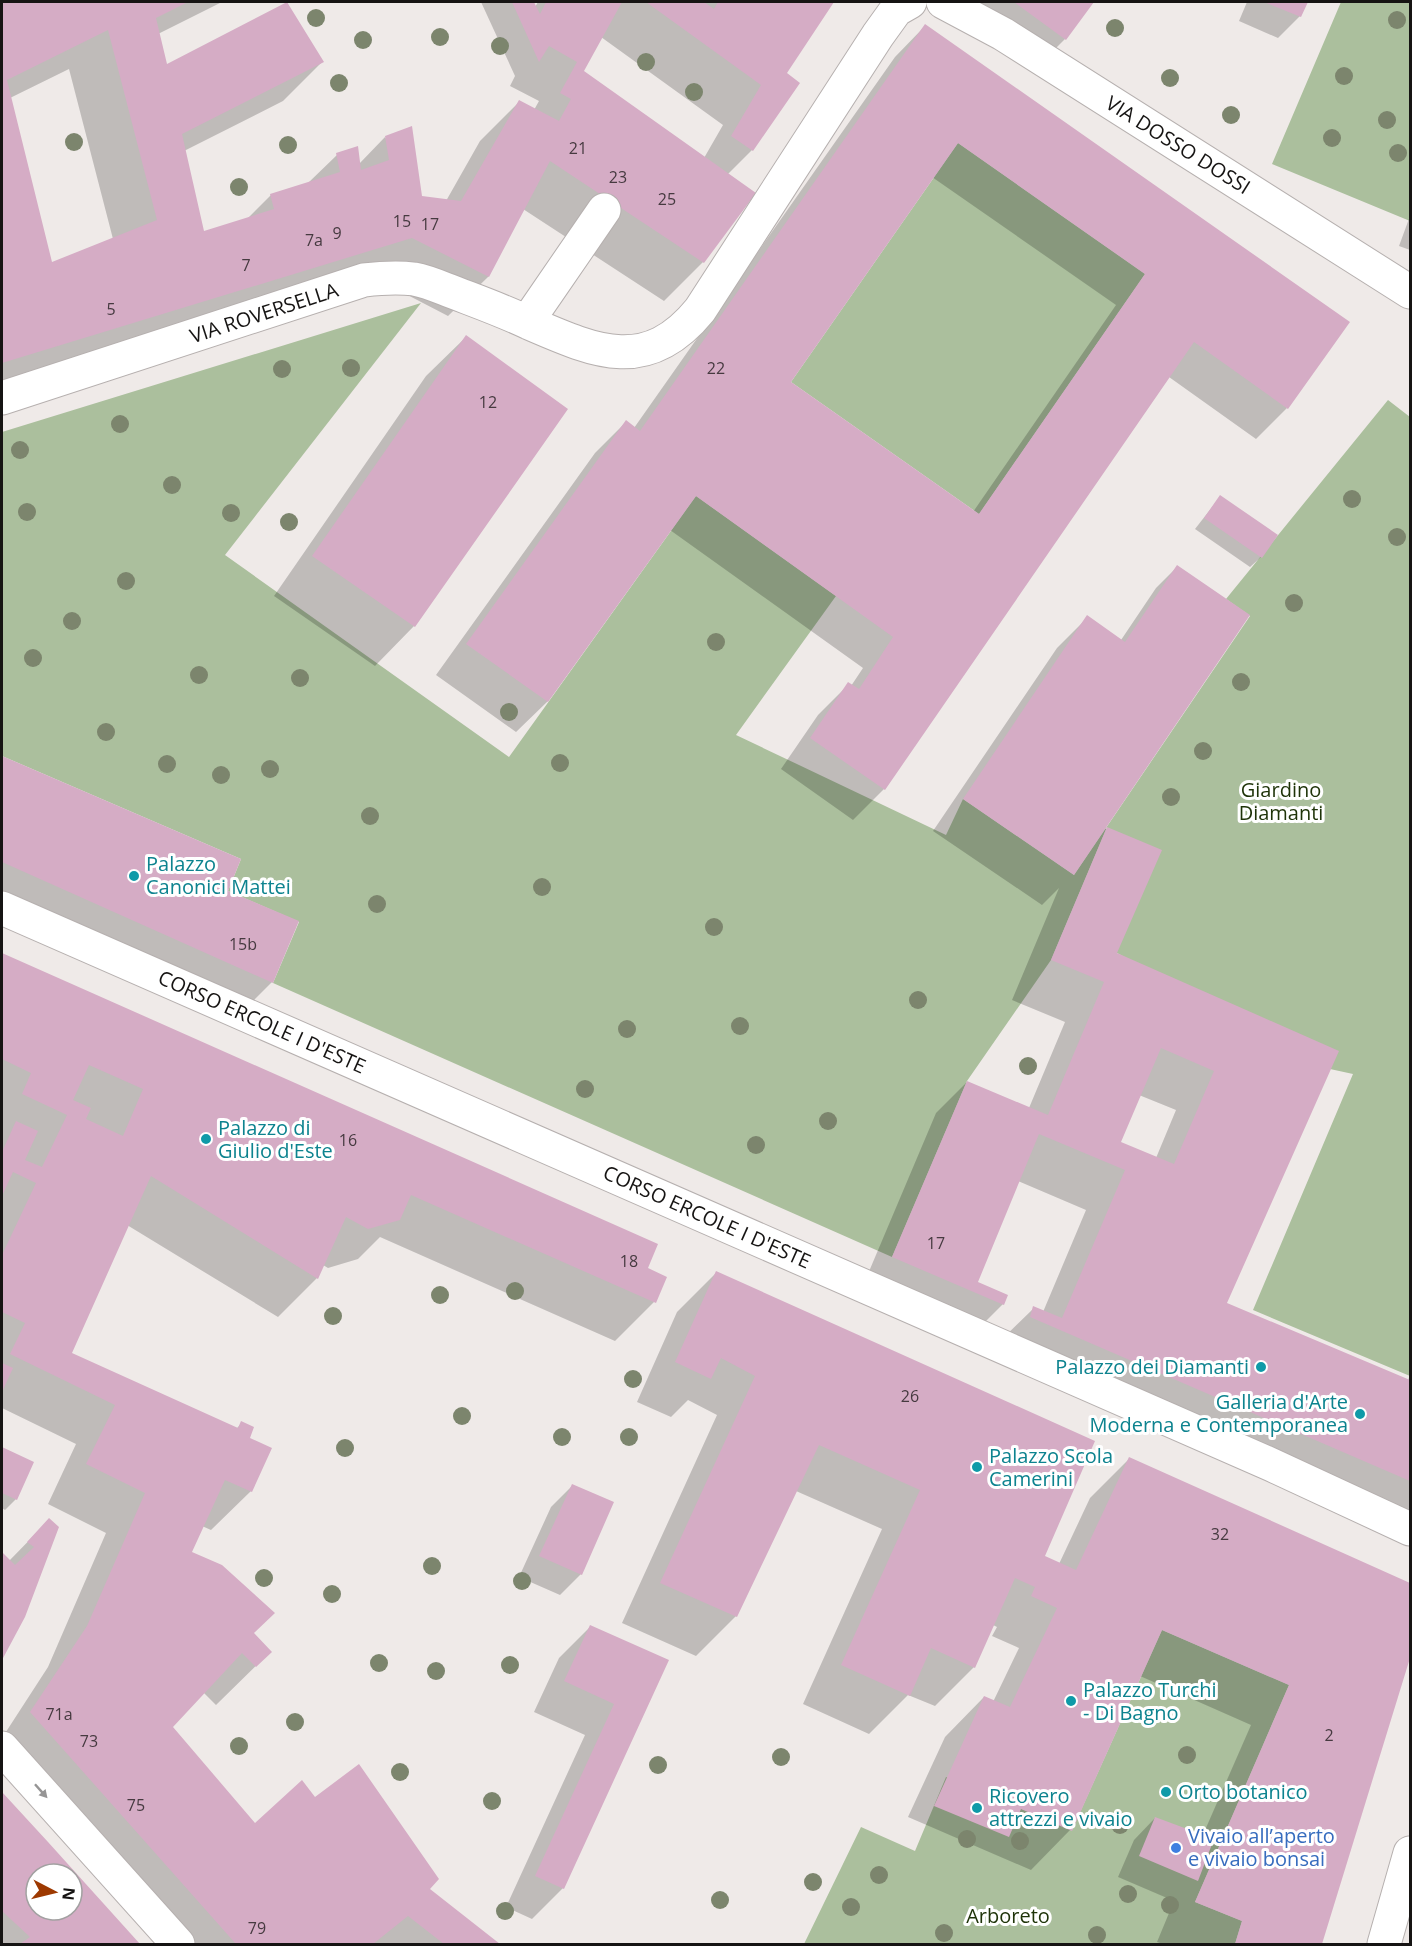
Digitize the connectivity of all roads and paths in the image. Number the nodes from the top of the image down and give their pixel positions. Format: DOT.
graph roads {
  1 [pos="943,2"];
  2 [pos="897,8"];
  3 [pos="604,210"];
  4 [pos="1410,292"];
  5 [pos="527,322"];
  6 [pos="2,398"];
  7 [pos="2,908"];
  8 [pos="1410,1529"];
  9 [pos="2,1748"];
  10 [pos="1410,1853"];
  11 [pos="178,1944"];
  12 [pos="1384,1944"];
  1 -- 4 [label="street, VIA DOSSO DOSSI"];
  2 -- 5 [label="street, VIA ROVERSELLA"];
  3 -- 5 [label="street"];
  5 -- 6 [label="street, VIA ROVERSELLA"];
  7 -- 8 [label="street, CORSO ERCOLE I D'ESTE"];
  9 -- 11 [label="street, one-way"];
  10 -- 12 [label="street"];
}
